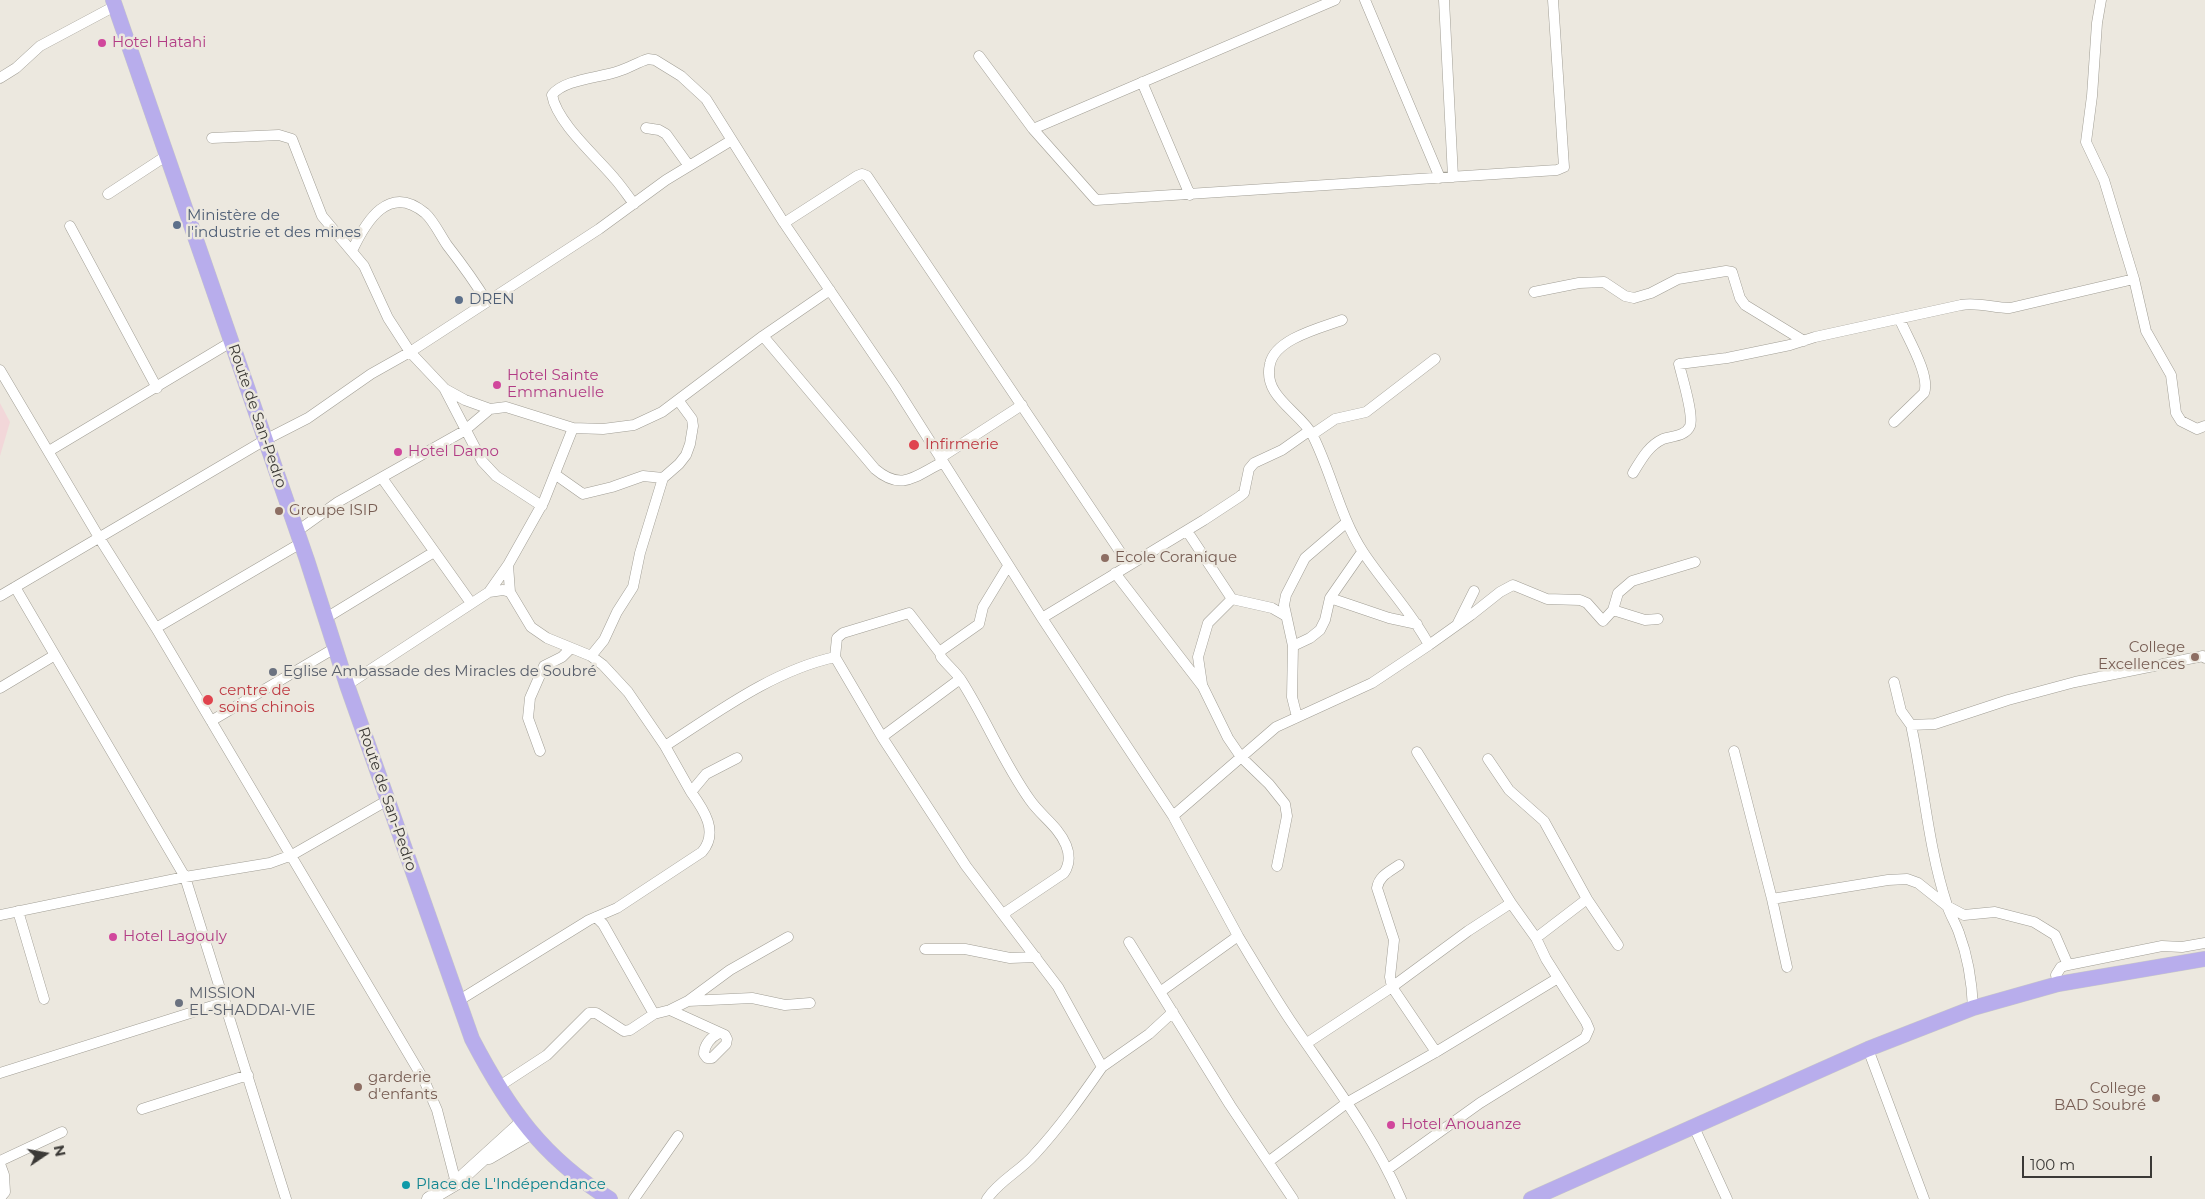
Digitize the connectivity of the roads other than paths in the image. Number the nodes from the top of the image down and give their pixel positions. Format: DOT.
graph roads {
  1 [pos="1334,0"];
  2 [pos="1365,0"];
  3 [pos="1444,0"];
  4 [pos="1553,0"];
  5 [pos="2101,0"];
  6 [pos="114,3"];
  7 [pos="979,56"];
  8 [pos="0,78"];
  9 [pos="1142,82"];
  10 [pos="646,128"];
  11 [pos="1033,128"];
  12 [pos="212,138"];
  13 [pos="732,140"];
  14 [pos="166,156"];
  15 [pos="689,166"];
  16 [pos="1453,177"];
  17 [pos="1440,178"];
  18 [pos="108,194"];
  19 [pos="1190,195"];
  20 [pos="634,204"];
  21 [pos="784,223"];
  22 [pos="70,226"];
  23 [pos="352,251"];
  24 [pos="2134,280"];
  25 [pos="830,290"];
  26 [pos="1534,292"];
  27 [pos="487,302"];
  28 [pos="1342,320"];
  29 [pos="1900,320"];
  30 [pos="763,336"];
  31 [pos="1804,341"];
  32 [pos="232,342"];
  33 [pos="410,352"];
  34 [pos="1435,359"];
  35 [pos="0,370"];
  36 [pos="157,388"];
  37 [pos="444,388"];
  38 [pos="678,400"];
  39 [pos="1022,405"];
  40 [pos="490,410"];
  41 [pos="1894,422"];
  42 [pos="2205,426"];
  43 [pos="573,428"];
  44 [pos="464,431"];
  45 [pos="1311,433"];
  46 [pos="265,440"];
  47 [pos="49,451"];
  48 [pos="941,460"];
  49 [pos="1633,474"];
  50 [pos="556,475"];
  51 [pos="382,478"];
  52 [pos="663,478"];
  53 [pos="542,506"];
  54 [pos="1348,522"];
  55 [pos="1187,530"];
  56 [pos="299,538"];
  57 [pos="100,539"];
  58 [pos="434,552"];
  59 [pos="1362,552"];
  60 [pos="1695,562"];
  61 [pos="508,565"];
  62 [pos="1129,565"];
  63 [pos="1008,566"];
  64 [pos="1115,573"];
  65 [pos="15,587"];
  66 [pos="1474,591"];
  67 [pos="489,592"];
  68 [pos="510,592"];
  69 [pos="0,596"];
  70 [pos="1330,598"];
  71 [pos="1232,599"];
  72 [pos="471,602"];
  73 [pos="1613,610"];
  74 [pos="1286,616"];
  75 [pos="326,618"];
  76 [pos="1042,618"];
  77 [pos="1658,619"];
  78 [pos="1458,623"];
  79 [pos="1418,624"];
  80 [pos="156,628"];
  81 [pos="1429,645"];
  82 [pos="1293,646"];
  83 [pos="335,648"];
  84 [pos="571,648"];
  85 [pos="940,653"];
  86 [pos="55,655"];
  87 [pos="591,656"];
  88 [pos="835,657"];
  89 [pos="2205,658"];
  90 [pos="960,679"];
  91 [pos="1894,682"];
  92 [pos="347,685"];
  93 [pos="1203,687"];
  94 [pos="0,688"];
  95 [pos="1297,717"];
  96 [pos="211,722"];
  97 [pos="1911,725"];
  98 [pos="882,737"];
  99 [pos="665,746"];
  100 [pos="540,751"];
  101 [pos="1734,751"];
  102 [pos="1417,752"];
  103 [pos="1241,757"];
  104 [pos="737,758"];
  105 [pos="1488,759"];
  106 [pos="691,792"];
  107 [pos="388,800"];
  108 [pos="1173,816"];
  109 [pos="292,855"];
  110 [pos="1399,865"];
  111 [pos="1277,866"];
  112 [pos="185,877"];
  113 [pos="1587,899"];
  114 [pos="1772,899"];
  115 [pos="1511,903"];
  116 [pos="1947,906"];
  117 [pos="18,911"];
  118 [pos="0,914"];
  119 [pos="1003,914"];
  120 [pos="596,917"];
  121 [pos="1238,936"];
  122 [pos="788,937"];
  123 [pos="1536,938"];
  124 [pos="1130,942"];
  125 [pos="2205,943"];
  126 [pos="1618,945"];
  127 [pos="925,949"];
  128 [pos="1036,957"];
  129 [pos="2205,959"];
  130 [pos="2068,965"];
  131 [pos="1787,967"];
  132 [pos="1558,978"];
  133 [pos="2058,984"];
  134 [pos="1392,988"];
  135 [pos="1160,992"];
  136 [pos="44,998"];
  137 [pos="688,1000"];
  138 [pos="458,1001"];
  139 [pos="225,1002"];
  140 [pos="810,1003"];
  141 [pos="1973,1008"];
  142 [pos="670,1010"];
  143 [pos="1173,1012"];
  144 [pos="654,1014"];
  145 [pos="719,1033"];
  146 [pos="1307,1043"];
  147 [pos="1868,1049"];
  148 [pos="1436,1052"];
  149 [pos="1102,1067"];
  150 [pos="0,1073"];
  151 [pos="248,1075"];
  152 [pos="498,1087"];
  153 [pos="1348,1102"];
  154 [pos="142,1109"];
  155 [pos="1694,1126"];
  156 [pos="527,1128"];
  157 [pos="62,1132"];
  158 [pos="678,1136"];
  159 [pos="0,1162"];
  160 [pos="1268,1162"];
  161 [pos="1388,1169"];
  162 [pos="456,1183"];
  163 [pos="0,1198"];
  164 [pos="606,1198"];
  165 [pos="286,1199"];
  166 [pos="429,1199"];
  167 [pos="634,1199"];
  168 [pos="987,1199"];
  169 [pos="1293,1199"];
  170 [pos="1402,1199"];
  171 [pos="1531,1199"];
  172 [pos="1726,1199"];
  173 [pos="1924,1199"];
  1 -- 9 [label="street"];
  2 -- 17 [label="street"];
  3 -- 16 [label="street"];
  4 -- 16 [label="street"];
  5 -- 24 [label="street"];
  6 -- 8 [label="street"];
  6 -- 14 [label="main road, Route de San-Pedro"];
  7 -- 11 [label="street"];
  9 -- 11 [label="street"];
  9 -- 19 [label="street"];
  10 -- 15 [label="street"];
  11 -- 19 [label="street"];
  12 -- 23 [label="street"];
  13 -- 15 [label="street"];
  13 -- 20 [label="street"];
  13 -- 21 [label="street"];
  14 -- 18 [label="street"];
  14 -- 32 [label="main road, Route de San-Pedro"];
  15 -- 20 [label="street"];
  16 -- 17 [label="street"];
  17 -- 19 [label="street"];
  20 -- 27 [label="street"];
  21 -- 25 [label="street"];
  21 -- 39 [label="street"];
  22 -- 36 [label="street"];
  23 -- 27 [label="street"];
  23 -- 33 [label="street"];
  24 -- 29 [label="street"];
  24 -- 42 [label="street"];
  25 -- 30 [label="street"];
  25 -- 48 [label="street"];
  26 -- 31 [label="street"];
  27 -- 33 [label="street"];
  28 -- 45 [label="street"];
  29 -- 31 [label="street"];
  29 -- 41 [label="street"];
  30 -- 38 [label="street"];
  30 -- 48 [label="street"];
  31 -- 49 [label="street"];
  32 -- 36 [label="street"];
  32 -- 46 [label="main road, Route de San-Pedro"];
  33 -- 37 [label="street"];
  33 -- 46 [label="street"];
  34 -- 45 [label="street"];
  35 -- 47 [label="street"];
  36 -- 47 [label="street"];
  37 -- 40 [label="street"];
  37 -- 44 [label="street"];
  38 -- 43 [label="street"];
  38 -- 52 [label="street"];
  39 -- 48 [label="street"];
  39 -- 62 [label="street"];
  40 -- 43 [label="street"];
  40 -- 44 [label="street"];
  43 -- 50 [label="street"];
  44 -- 51 [label="street"];
  44 -- 53 [label="street"];
  45 -- 54 [label="street"];
  45 -- 55 [label="street"];
  46 -- 56 [label="main road, Route de San-Pedro"];
  46 -- 57 [label="street"];
  47 -- 57 [label="street"];
  48 -- 63 [label="street"];
  50 -- 52 [label="street"];
  50 -- 53 [label="street"];
  51 -- 56 [label="street"];
  51 -- 58 [label="street"];
  52 -- 87 [label="street"];
  53 -- 61 [label="street"];
  54 -- 59 [label="street"];
  54 -- 74 [label="street"];
  55 -- 62 [label="street"];
  55 -- 71 [label="street"];
  56 -- 75 [label="main road, Route de San-Pedro"];
  56 -- 80 [label="street"];
  57 -- 65 [label="street"];
  57 -- 80 [label="street"];
  58 -- 72 [label="street"];
  58 -- 75 [label="street"];
  59 -- 70 [label="street"];
  59 -- 79 [label="street"];
  60 -- 73 [label="street"];
  61 -- 67 [label="street"];
  61 -- 68 [label="street"];
  62 -- 64 [label="street"];
  63 -- 76 [label="street"];
  63 -- 85 [label="street"];
  64 -- 76 [label="street"];
  64 -- 93 [label="street"];
  65 -- 69 [label="street"];
  65 -- 86 [label="street"];
  66 -- 78 [label="street"];
  67 -- 68 [label="street"];
  67 -- 72 [label="street"];
  68 -- 84 [label="street"];
  70 -- 79 [label="street"];
  70 -- 82 [label="street"];
  71 -- 74 [label="street"];
  71 -- 93 [label="street"];
  72 -- 92 [label="street"];
  73 -- 77 [label="street"];
  73 -- 78 [label="street"];
  74 -- 82 [label="street"];
  75 -- 83 [label="main road, Route de San-Pedro"];
  76 -- 108 [label="street"];
  78 -- 81 [label="street"];
  79 -- 81 [label="street"];
  80 -- 96 [label="street"];
  81 -- 95 [label="street"];
  82 -- 95 [label="street"];
  83 -- 92 [label="main road, Route de San-Pedro"];
  83 -- 96 [label="street"];
  84 -- 87 [label="street"];
  84 -- 100 [label="street"];
  85 -- 88 [label="street"];
  85 -- 90 [label="street"];
  86 -- 94 [label="street"];
  86 -- 112 [label="street"];
  87 -- 99 [label="street"];
  88 -- 98 [label="street"];
  88 -- 99 [label="street"];
  89 -- 97 [label="street"];
  90 -- 98 [label="street"];
  90 -- 119 [label="street"];
  91 -- 97 [label="street"];
  92 -- 107 [label="main road, Route de San-Pedro"];
  93 -- 103 [label="street"];
  95 -- 103 [label="street"];
  96 -- 109 [label="street"];
  97 -- 116 [label="street"];
  98 -- 119 [label="street"];
  99 -- 106 [label="street"];
  101 -- 114 [label="street"];
  102 -- 115 [label="street"];
  103 -- 108 [label="street"];
  103 -- 111 [label="street"];
  104 -- 106 [label="street"];
  105 -- 113 [label="street"];
  106 -- 120 [label="street"];
  107 -- 109 [label="street"];
  107 -- 138 [label="main road, Route de San-Pedro"];
  108 -- 121 [label="street"];
  109 -- 112 [label="street"];
  109 -- 162 [label="street"];
  110 -- 134 [label="street"];
  112 -- 117 [label="street"];
  112 -- 139 [label="street"];
  113 -- 123 [label="street"];
  113 -- 126 [label="street"];
  114 -- 116 [label="street"];
  114 -- 131 [label="street"];
  115 -- 123 [label="street"];
  115 -- 134 [label="street"];
  116 -- 130 [label="street"];
  116 -- 141 [label="street"];
  117 -- 118 [label="street"];
  117 -- 136 [label="street"];
  119 -- 128 [label="street"];
  120 -- 138 [label="street"];
  120 -- 144 [label="street"];
  121 -- 135 [label="street"];
  121 -- 146 [label="street"];
  122 -- 137 [label="street"];
  123 -- 132 [label="street"];
  124 -- 135 [label="street"];
  125 -- 130 [label="street"];
  127 -- 128 [label="street"];
  128 -- 149 [label="street"];
  129 -- 133 [label="main road"];
  130 -- 133 [label="street"];
  132 -- 148 [label="street"];
  132 -- 161 [label="street"];
  133 -- 141 [label="main road"];
  134 -- 146 [label="street"];
  134 -- 148 [label="street"];
  135 -- 143 [label="street"];
  137 -- 140 [label="street"];
  137 -- 142 [label="street"];
  138 -- 152 [label="main road, Route de San-Pedro"];
  139 -- 150 [label="street"];
  139 -- 151 [label="street"];
  141 -- 147 [label="main road"];
  142 -- 144 [label="street"];
  142 -- 145 [label="street"];
  143 -- 149 [label="street"];
  143 -- 160 [label="street"];
  144 -- 152 [label="street"];
  146 -- 153 [label="street"];
  147 -- 155 [label="main road"];
  147 -- 173 [label="street"];
  148 -- 153 [label="street"];
  149 -- 168 [label="street"];
  151 -- 154 [label="street"];
  151 -- 165 [label="street"];
  152 -- 156 [label="main road, Route de San-Pedro"];
  153 -- 160 [label="street"];
  153 -- 161 [label="street"];
  155 -- 171 [label="main road"];
  155 -- 172 [label="street"];
  156 -- 162 [label="main road"];
  156 -- 164 [label="main road, Route de San-Pedro"];
  157 -- 159 [label="street"];
  158 -- 167 [label="street"];
  159 -- 163 [label="street"];
  160 -- 169 [label="street"];
  161 -- 170 [label="street"];
  162 -- 166 [label="main road"];
}
